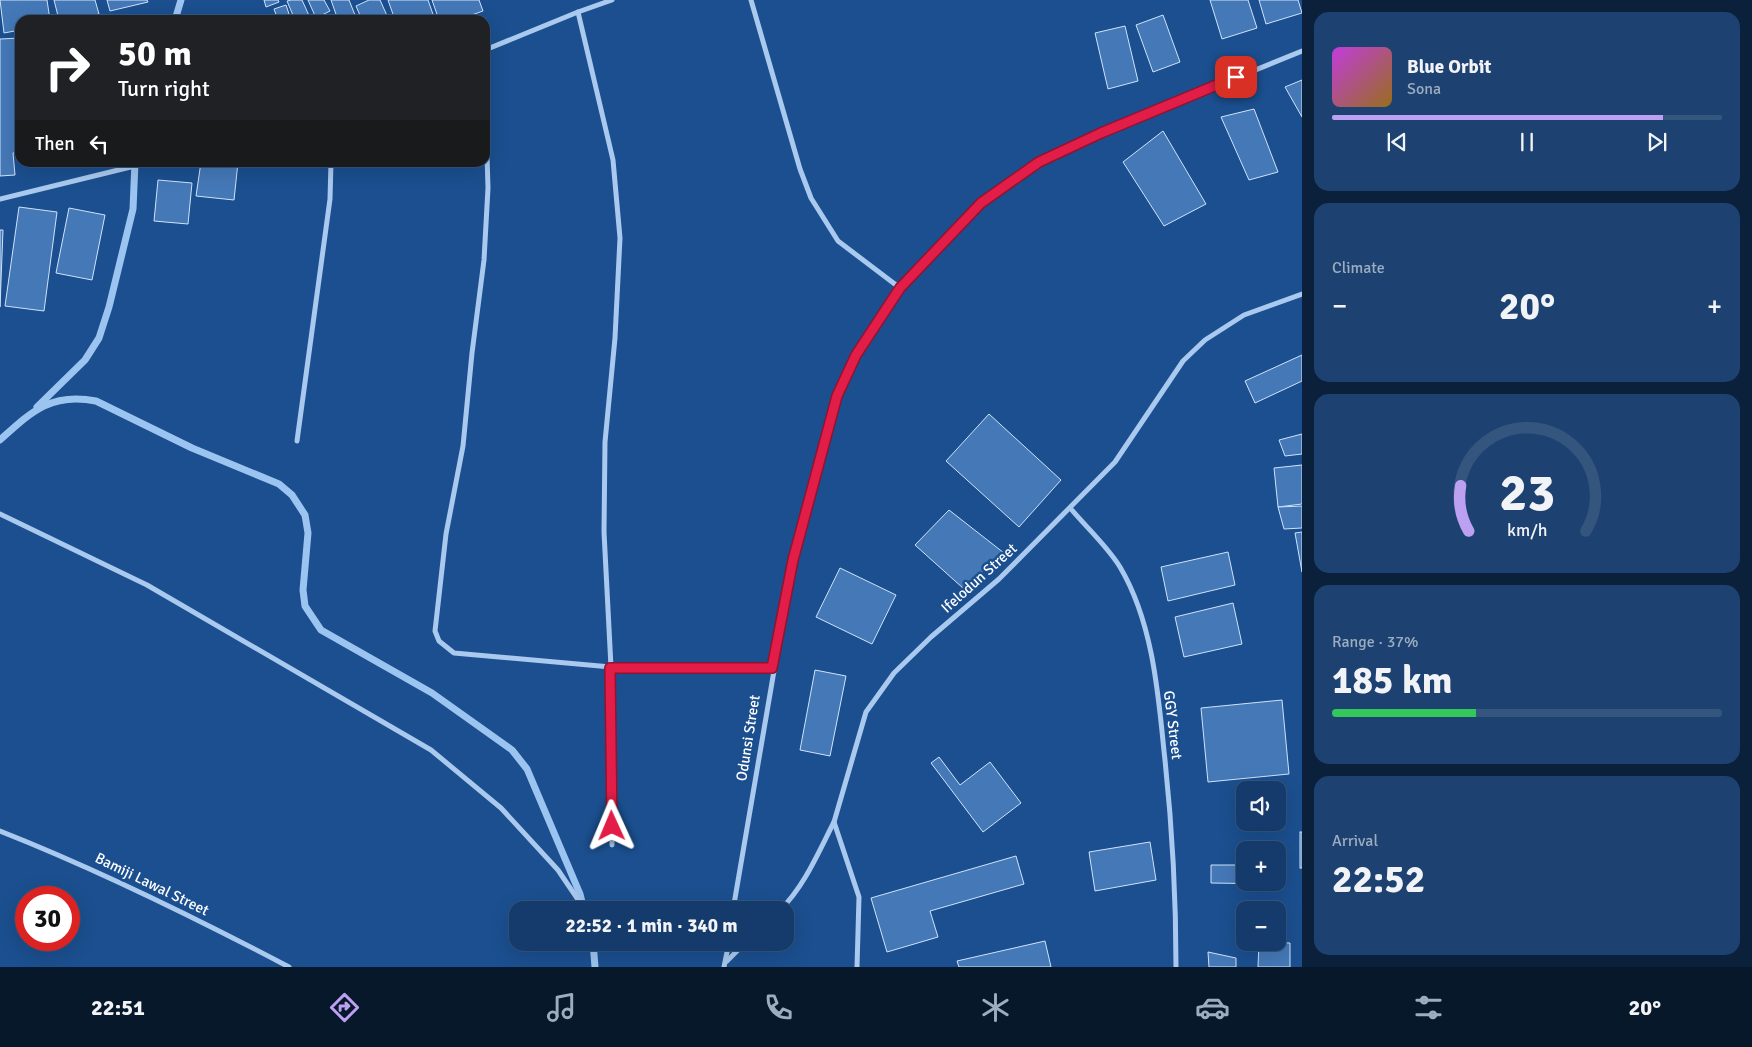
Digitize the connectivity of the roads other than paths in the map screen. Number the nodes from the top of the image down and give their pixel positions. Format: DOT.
graph roads {
  1 [pos="612,0"];
  2 [pos="751,0"];
  3 [pos="578,12"];
  4 [pos="490,48"];
  5 [pos="1302,51"];
  6 [pos="132,167"];
  7 [pos="331,167"];
  8 [pos="487,167"];
  9 [pos="0,199"];
  10 [pos="900,288"];
  11 [pos="1302,294"];
  12 [pos="297,441"];
  13 [pos="1071,509"];
  14 [pos="0,514"];
  15 [pos="610,668"];
  16 [pos="772,668"];
  17 [pos="834,822"];
  18 [pos="0,831"];
  19 [pos="612,846"];
  20 [pos="579,901"];
  21 [pos="733,901"];
  22 [pos="788,901"];
  23 [pos="728,951"];
  24 [pos="737,951"];
  25 [pos="727,961"];
  26 [pos="289,967"];
  27 [pos="724,967"];
  28 [pos="857,967"];
  29 [pos="1176,967"];
  1 -- 3 [label="street"];
  2 -- 10 [label="street"];
  3 -- 4 [label="street"];
  3 -- 15 [label="street"];
  5 -- 10 [label="street, Odunsi Street"];
  6 -- 9 [label="street"];
  7 -- 12 [label="street"];
  8 -- 15 [label="street"];
  10 -- 16 [label="street, Odunsi Street"];
  11 -- 13 [label="street, Ifelodun Street"];
  13 -- 17 [label="street, Ifelodun Street"];
  13 -- 29 [label="street, GGY Street"];
  14 -- 20 [label="street"];
  15 -- 16 [label="street"];
  15 -- 19 [label="street"];
  16 -- 21 [label="street, Odunsi Street"];
  17 -- 22 [label="street, Ifelodun Street"];
  17 -- 28 [label="street"];
  18 -- 26 [label="street, Bamiji Lawal Street"];
  23 -- 25 [label="street"];
  24 -- 25 [label="street"];
  25 -- 27 [label="street"];
}
